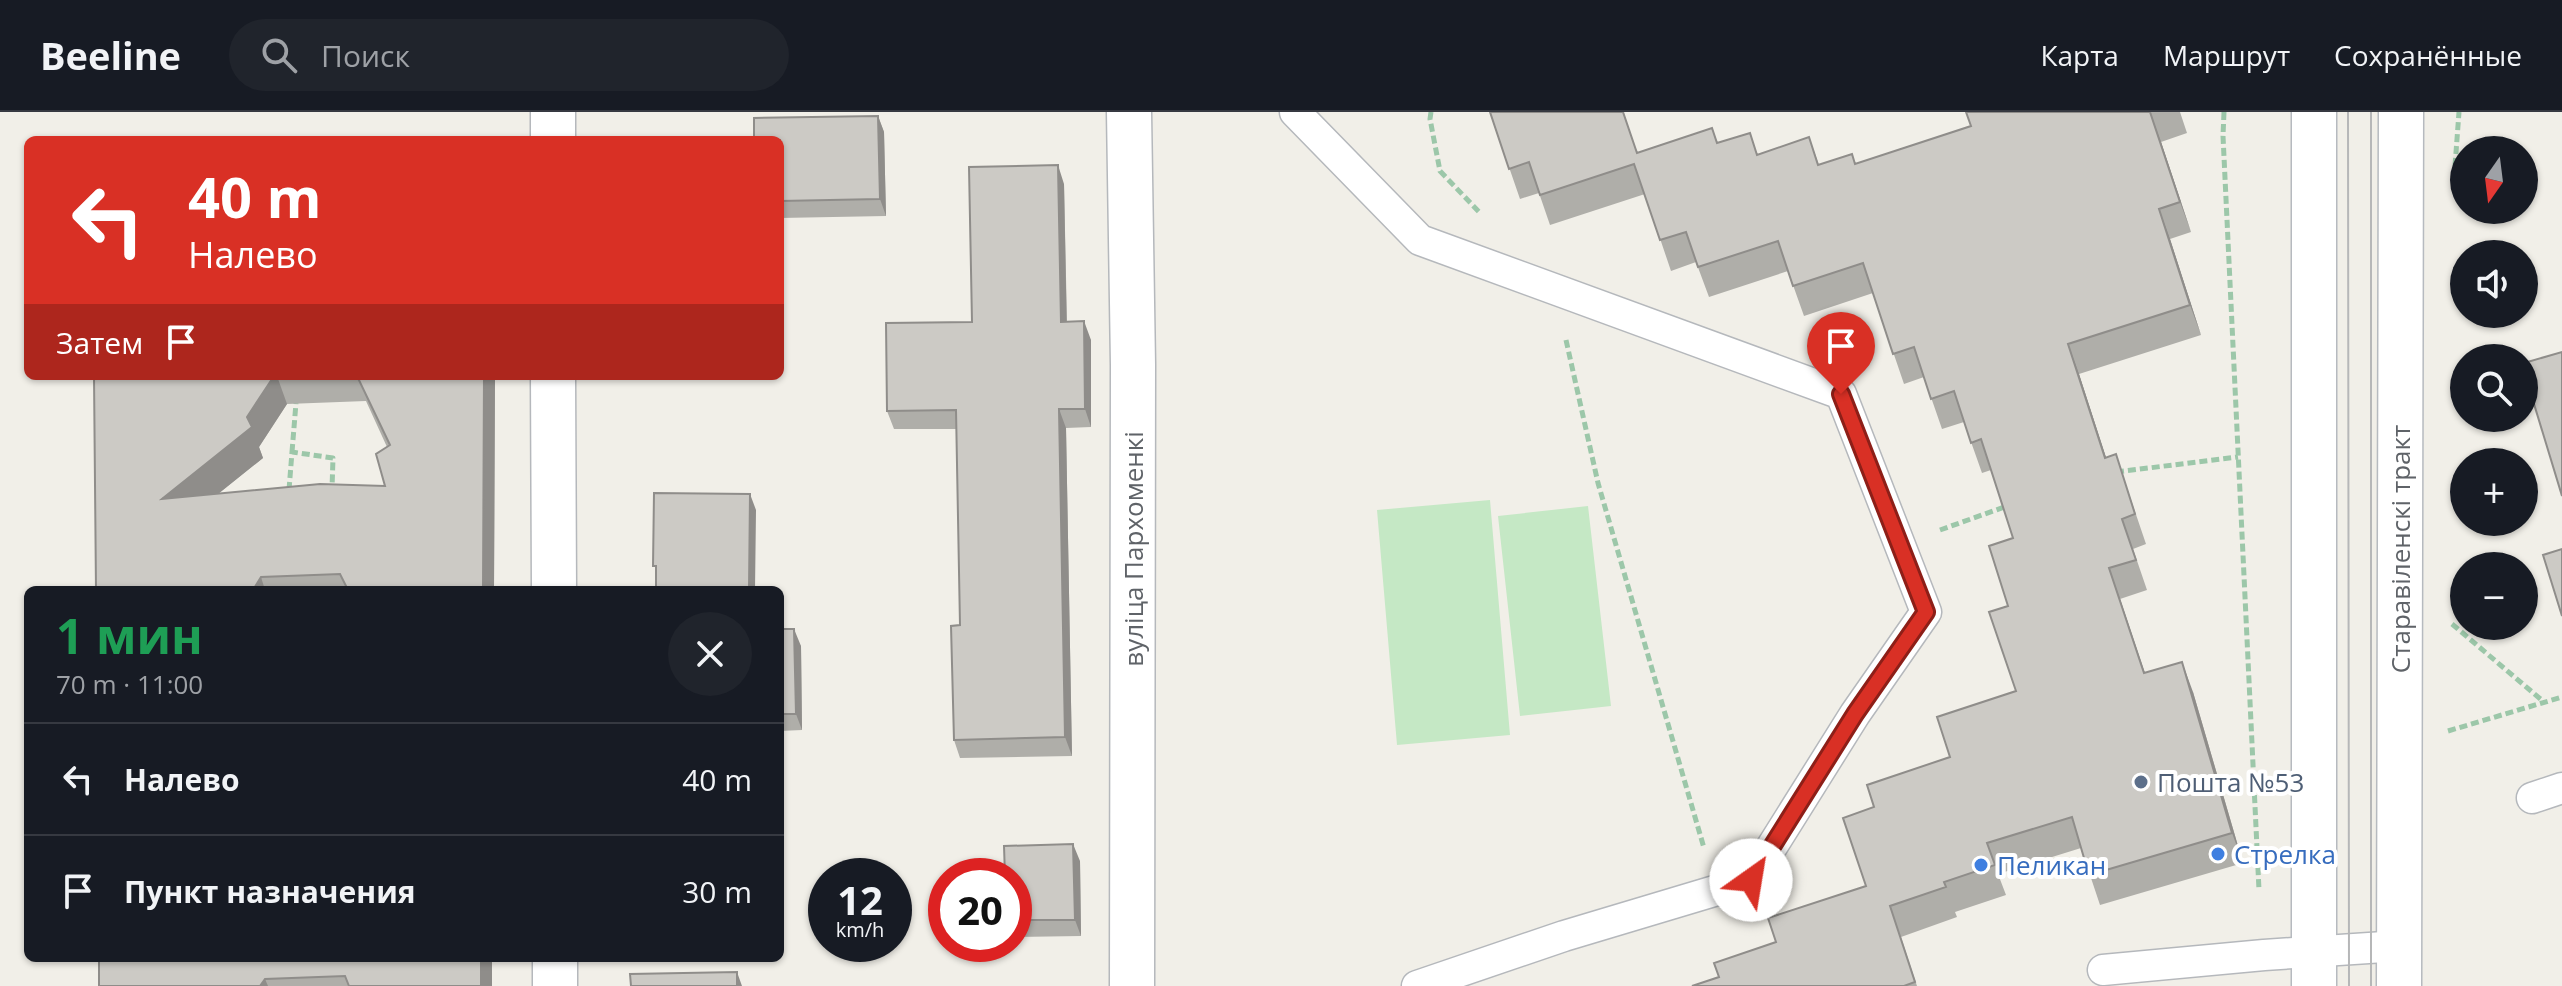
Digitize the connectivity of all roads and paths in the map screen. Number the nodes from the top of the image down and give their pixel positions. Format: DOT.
graph roads {
  1 [pos="553,112"];
  2 [pos="1129,112"];
  3 [pos="1295,112"];
  4 [pos="1431,112"];
  5 [pos="2224,112"];
  6 [pos="2314,112"];
  7 [pos="2401,112"];
  8 [pos="553,136"];
  9 [pos="1482,214"];
  10 [pos="1555,290"];
  11 [pos="553,380"];
  12 [pos="296,403"];
  13 [pos="292,452"];
  14 [pos="2238,457"];
  15 [pos="2110,473"];
  16 [pos="289,492"];
  17 [pos="331,500"];
  18 [pos="2018,502"];
  19 [pos="1900,544"];
  20 [pos="554,586"];
  21 [pos="2448,621"];
  22 [pos="2562,697"];
  23 [pos="2544,702"];
  24 [pos="2441,733"];
  25 [pos="2562,788"];
  26 [pos="2532,798"];
  27 [pos="1716,891"];
  28 [pos="2264,955"];
  29 [pos="555,962"];
  30 [pos="2399,966"];
  31 [pos="2314,969"];
  32 [pos="2103,970"];
  33 [pos="555,986"];
  34 [pos="1132,986"];
  35 [pos="1417,986"];
  1 -- 8 [label="street"];
  2 -- 34 [label="street, вуліца Пархоменкі"];
  3 -- 10 [label="lane"];
  4 -- 9 [label="path"];
  5 -- 14 [label="path"];
  6 -- 31 [label="street"];
  7 -- 30 [label="street, Старавіленскі тракт"];
  10 -- 19 [label="lane"];
  10 -- 27 [label="path"];
  11 -- 20 [label="street"];
  12 -- 13 [label="path"];
  13 -- 16 [label="path"];
  13 -- 17 [label="path"];
  14 -- 15 [label="path"];
  14 -- 28 [label="path"];
  18 -- 19 [label="path"];
  19 -- 27 [label="lane"];
  21 -- 23 [label="path"];
  22 -- 23 [label="path"];
  23 -- 24 [label="path"];
  25 -- 26 [label="lane"];
  27 -- 35 [label="lane"];
  28 -- 31 [label="lane"];
  28 -- 32 [label="lane"];
  29 -- 33 [label="street"];
  30 -- 31 [label="lane"];
}
